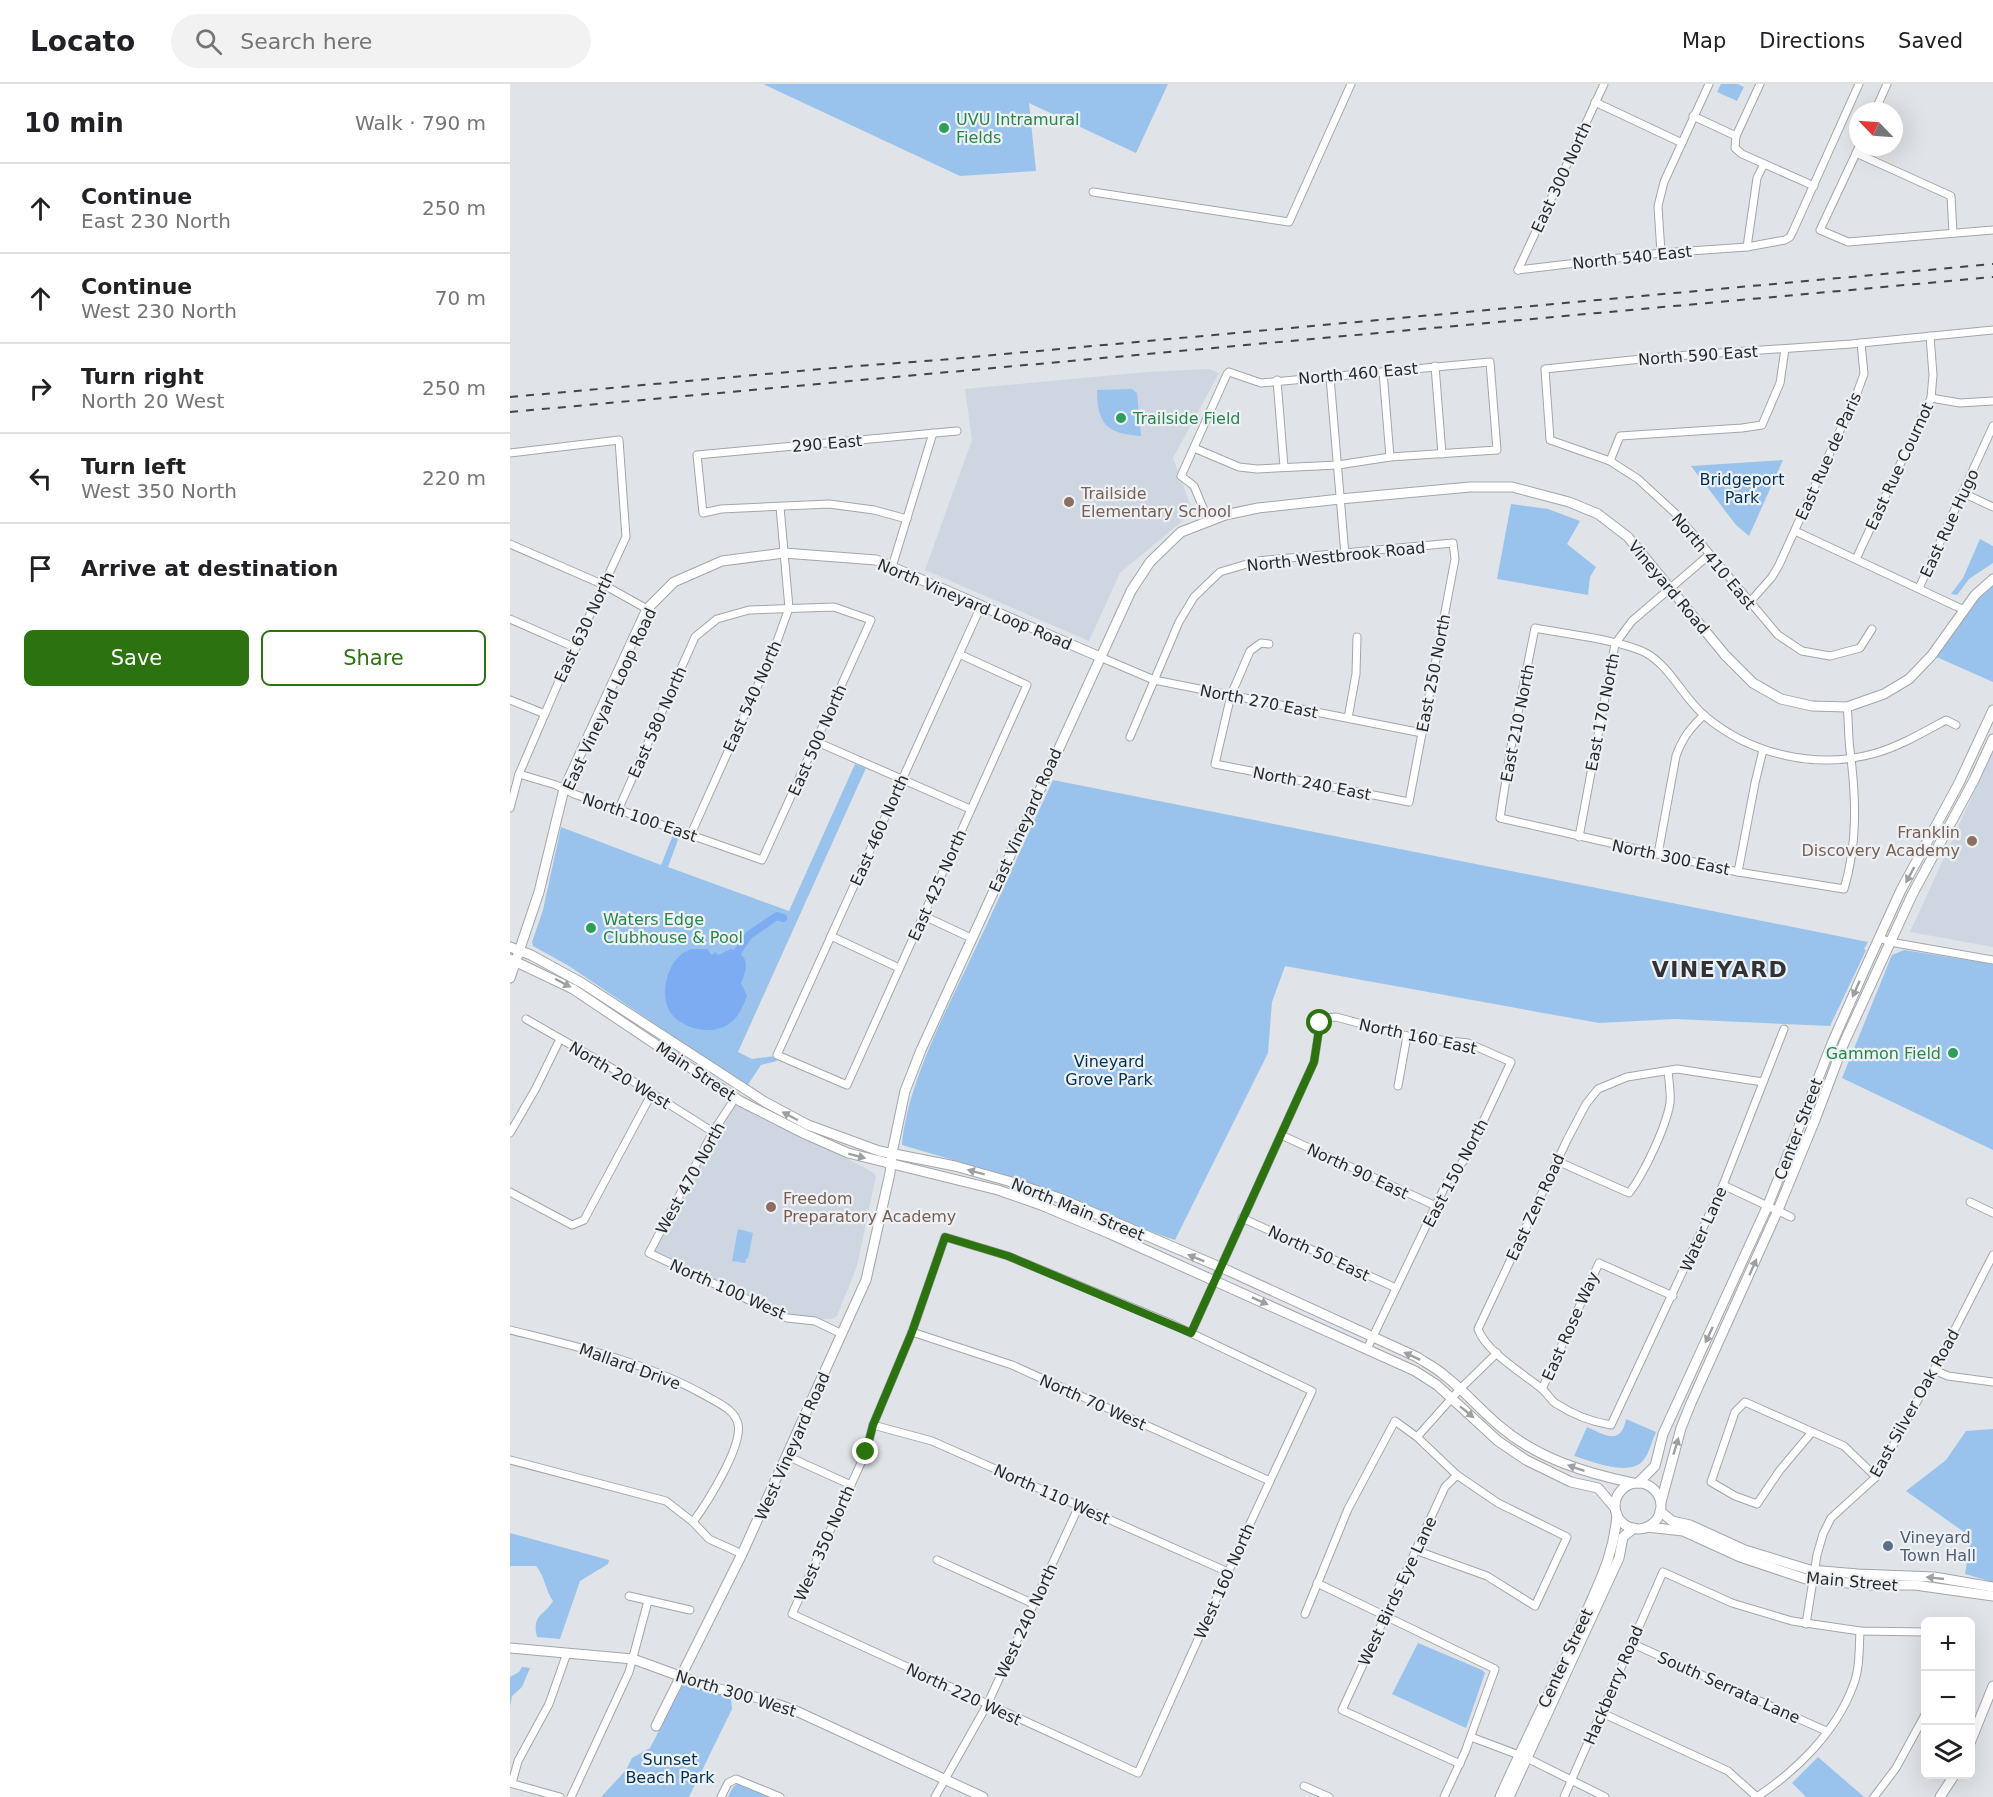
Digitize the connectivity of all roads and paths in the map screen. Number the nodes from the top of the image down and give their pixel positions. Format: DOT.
graph roads {
  1 [pos="1351,84"];
  2 [pos="1604,84"];
  3 [pos="1709,84"];
  4 [pos="1760,84"];
  5 [pos="1860,84"];
  6 [pos="1887,84"];
  7 [pos="1595,102"];
  8 [pos="1879,102"];
  9 [pos="1693,116"];
  10 [pos="1736,136"];
  11 [pos="1682,143"];
  12 [pos="1854,156"];
  13 [pos="1869,156"];
  14 [pos="1764,164"];
  15 [pos="1814,186"];
  16 [pos="1093,192"];
  17 [pos="1993,230"];
  18 [pos="1953,233"];
  19 [pos="1746,246"];
  20 [pos="1661,253"];
  21 [pos="1518,270"];
  22 [pos="1993,330"];
  23 [pos="1930,336"];
  24 [pos="1861,343"];
  25 [pos="1785,349"];
  26 [pos="1435,366"];
  27 [pos="1383,372"];
  28 [pos="1330,377"];
  29 [pos="1277,381"];
  30 [pos="1931,398"];
  31 [pos="1993,400"];
  32 [pos="1993,426"];
  33 [pos="957,431"];
  34 [pos="933,433"];
  35 [pos="1550,440"];
  36 [pos="1194,448"];
  37 [pos="510,453"];
  38 [pos="1442,454"];
  39 [pos="1390,457"];
  40 [pos="1610,461"];
  41 [pos="1338,465"];
  42 [pos="1284,467"];
  43 [pos="1963,493"];
  44 [pos="1340,499"];
  45 [pos="780,507"];
  46 [pos="1993,507"];
  47 [pos="907,519"];
  48 [pos="1209,522"];
  49 [pos="1795,531"];
  50 [pos="1453,543"];
  51 [pos="510,544"];
  52 [pos="784,553"];
  53 [pos="1345,555"];
  54 [pos="1709,555"];
  55 [pos="1856,559"];
  56 [pos="892,567"];
  57 [pos="1993,579"];
  58 [pos="674,582"];
  59 [pos="604,585"];
  60 [pos="1670,588"];
  61 [pos="1919,588"];
  62 [pos="1749,603"];
  63 [pos="981,606"];
  64 [pos="789,608"];
  65 [pos="647,609"];
  66 [pos="1964,610"];
  67 [pos="510,619"];
  68 [pos="1872,628"];
  69 [pos="1357,637"];
  70 [pos="1269,644"];
  71 [pos="1615,644"];
  72 [pos="576,648"];
  73 [pos="959,654"];
  74 [pos="1100,657"];
  75 [pos="1154,680"];
  76 [pos="1231,695"];
  77 [pos="510,700"];
  78 [pos="1847,707"];
  79 [pos="1993,710"];
  80 [pos="545,714"];
  81 [pos="1704,715"];
  82 [pos="1348,718"];
  83 [pos="1956,725"];
  84 [pos="1422,733"];
  85 [pos="1130,737"];
  86 [pos="1993,739"];
  87 [pos="817,741"];
  88 [pos="1763,750"];
  89 [pos="1852,758"];
  90 [pos="519,774"];
  91 [pos="902,779"];
  92 [pos="1974,780"];
  93 [pos="1959,783"];
  94 [pos="564,789"];
  95 [pos="1409,802"];
  96 [pos="510,808"];
  97 [pos="619,808"];
  98 [pos="970,809"];
  99 [pos="1942,816"];
  100 [pos="1500,818"];
  101 [pos="691,834"];
  102 [pos="1579,837"];
  103 [pos="1658,854"];
  104 [pos="762,860"];
  105 [pos="1930,860"];
  106 [pos="1738,872"];
  107 [pos="924,916"];
  108 [pos="831,936"];
  109 [pos="971,938"];
  110 [pos="1880,938"];
  111 [pos="1890,942"];
  112 [pos="515,948"];
  113 [pos="513,960"];
  114 [pos="1993,960"];
  115 [pos="899,968"];
  116 [pos="510,978"];
  117 [pos="526,1019"];
  118 [pos="1784,1029"];
  119 [pos="1407,1036"];
  120 [pos="560,1039"];
  121 [pos="1511,1062"];
  122 [pos="1668,1071"];
  123 [pos="1763,1082"];
  124 [pos="846,1085"];
  125 [pos="1398,1086"];
  126 [pos="652,1093"];
  127 [pos="732,1103"];
  128 [pos="713,1132"];
  129 [pos="510,1133"];
  130 [pos="1281,1135"];
  131 [pos="892,1153"];
  132 [pos="1557,1161"];
  133 [pos="891,1164"];
  134 [pos="1723,1185"];
  135 [pos="510,1192"];
  136 [pos="1970,1202"];
  137 [pos="1768,1205"];
  138 [pos="1436,1206"];
  139 [pos="1778,1210"];
  140 [pos="1993,1213"];
  141 [pos="1791,1216"];
  142 [pos="1242,1218"];
  143 [pos="649,1253"];
  144 [pos="1993,1255"];
  145 [pos="1220,1267"];
  146 [pos="1214,1280"];
  147 [pos="1396,1288"];
  148 [pos="1673,1296"];
  149 [pos="510,1330"];
  150 [pos="912,1332"];
  151 [pos="1191,1333"];
  152 [pos="842,1334"];
  153 [pos="1372,1338"];
  154 [pos="1367,1349"];
  155 [pos="1497,1353"];
  156 [pos="1934,1370"];
  157 [pos="1993,1382"];
  158 [pos="1460,1389"];
  159 [pos="1542,1389"];
  160 [pos="1451,1400"];
  161 [pos="873,1425"];
  162 [pos="1812,1432"];
  163 [pos="1417,1437"];
  164 [pos="787,1456"];
  165 [pos="510,1460"];
  166 [pos="1457,1475"];
  167 [pos="1876,1477"];
  168 [pos="1269,1481"];
  169 [pos="1635,1483"];
  170 [pos="850,1485"];
  171 [pos="1079,1506"];
  172 [pos="1660,1507"];
  173 [pos="1616,1511"];
  174 [pos="693,1522"];
  175 [pos="1647,1527"];
  176 [pos="1634,1528"];
  177 [pos="1415,1550"];
  178 [pos="742,1554"];
  179 [pos="937,1560"];
  180 [pos="1228,1572"];
  181 [pos="1814,1575"];
  182 [pos="1317,1583"];
  183 [pos="1993,1587"];
  184 [pos="629,1596"];
  185 [pos="1993,1596"];
  186 [pos="648,1601"];
  187 [pos="1034,1604"];
  188 [pos="690,1610"];
  189 [pos="792,1614"];
  190 [pos="1305,1614"];
  191 [pos="1384,1617"];
  192 [pos="1806,1624"];
  193 [pos="1860,1631"];
  194 [pos="1921,1632"];
  195 [pos="1631,1643"];
  196 [pos="510,1648"];
  197 [pos="567,1653"];
  198 [pos="633,1659"];
  199 [pos="681,1677"];
  200 [pos="1993,1686"];
  201 [pos="987,1705"];
  202 [pos="1602,1713"];
  203 [pos="1921,1722"];
  204 [pos="656,1726"];
  205 [pos="1826,1731"];
  206 [pos="1975,1733"];
  207 [pos="1471,1737"];
  208 [pos="1523,1756"];
  209 [pos="1460,1764"];
  210 [pos="1138,1773"];
  211 [pos="944,1779"];
  212 [pos="1952,1779"];
  213 [pos="1572,1780"];
  214 [pos="511,1783"];
  215 [pos="1304,1786"];
  216 [pos="560,1797"];
  217 [pos="571,1797"];
  218 [pos="721,1797"];
  219 [pos="780,1797"];
  220 [pos="935,1797"];
  221 [pos="983,1797"];
  222 [pos="1329,1797"];
  223 [pos="1444,1797"];
  224 [pos="1500,1797"];
  225 [pos="1509,1797"];
  226 [pos="1564,1797"];
  227 [pos="1605,1797"];
  228 [pos="1757,1797"];
  229 [pos="1874,1797"];
  230 [pos="1940,1797"];
  1 -- 16 [label="street"];
  2 -- 7 [label="street, East 300 North"];
  3 -- 9 [label="street"];
  4 -- 10 [label="street"];
  5 -- 15 [label="street"];
  6 -- 8 [label="street"];
  7 -- 11 [label="street"];
  7 -- 21 [label="street, East 300 North"];
  9 -- 10 [label="street"];
  9 -- 11 [label="street"];
  10 -- 14 [label="street"];
  11 -- 20 [label="street"];
  12 -- 18 [label="street"];
  13 -- 18 [label="street"];
  14 -- 15 [label="street"];
  14 -- 19 [label="street"];
  15 -- 19 [label="street, North 540 East"];
  17 -- 18 [label="street"];
  19 -- 20 [label="street, North 540 East"];
  20 -- 21 [label="street, North 540 East"];
  22 -- 23 [label="street, North 590 East"];
  23 -- 24 [label="street, North 590 East"];
  23 -- 30 [label="street, East Rue Cournot"];
  24 -- 25 [label="street, North 590 East"];
  24 -- 49 [label="street, East Rue de Paris"];
  25 -- 35 [label="street, North 590 East"];
  25 -- 40 [label="street"];
  26 -- 27 [label="street, North 460 East"];
  26 -- 38 [label="street"];
  26 -- 38 [label="street, North 460 East"];
  27 -- 28 [label="street, North 460 East"];
  27 -- 39 [label="street"];
  28 -- 29 [label="street, North 460 East"];
  28 -- 41 [label="street"];
  29 -- 36 [label="street, North 460 East"];
  29 -- 42 [label="street"];
  30 -- 31 [label="street"];
  30 -- 55 [label="street, East Rue Cournot"];
  32 -- 43 [label="street, East Rue Hugo"];
  33 -- 34 [label="street, 290 East"];
  34 -- 45 [label="street, 290 East"];
  34 -- 47 [label="street"];
  35 -- 40 [label="street, North 410 East"];
  36 -- 42 [label="street"];
  36 -- 48 [label="street"];
  37 -- 59 [label="street, East 630 North"];
  38 -- 39 [label="street"];
  39 -- 41 [label="street"];
  40 -- 54 [label="street, North 410 East"];
  41 -- 42 [label="street"];
  41 -- 44 [label="street"];
  43 -- 46 [label="street"];
  43 -- 61 [label="street, East Rue Hugo"];
  44 -- 48 [label="street, Vineyard Road"];
  44 -- 53 [label="street"];
  44 -- 60 [label="street, Vineyard Road"];
  45 -- 47 [label="street"];
  45 -- 52 [label="street, East 540 North"];
  47 -- 56 [label="street"];
  48 -- 74 [label="street, East Vineyard Road"];
  49 -- 55 [label="street"];
  49 -- 62 [label="street, East Rue de Paris"];
  50 -- 53 [label="street, North Westbrook Road"];
  50 -- 84 [label="street, East 250 North"];
  51 -- 59 [label="street"];
  52 -- 56 [label="street, North Vineyard Loop Road"];
  52 -- 58 [label="street, North Vineyard Loop Road"];
  52 -- 64 [label="street, East 540 North"];
  53 -- 75 [label="street, North Westbrook Road"];
  54 -- 60 [label="street, East 170 North"];
  54 -- 62 [label="street, North 410 East"];
  55 -- 61 [label="street"];
  56 -- 63 [label="street, North Vineyard Loop Road"];
  57 -- 66 [label="street, Vineyard Road"];
  58 -- 65 [label="street, East Vineyard Loop Road"];
  59 -- 65 [label="street"];
  59 -- 72 [label="street, East 630 North"];
  60 -- 71 [label="street, East 170 North"];
  60 -- 78 [label="street, Vineyard Road"];
  61 -- 66 [label="street"];
  62 -- 68 [label="street, North 410 East"];
  63 -- 73 [label="street, East 460 North"];
  63 -- 74 [label="street, North Vineyard Loop Road"];
  64 -- 87 [label="street, East 500 North"];
  64 -- 97 [label="street, East 580 North"];
  64 -- 101 [label="street, East 540 North"];
  65 -- 94 [label="street, East Vineyard Loop Road"];
  66 -- 78 [label="street, Vineyard Road"];
  67 -- 72 [label="street"];
  69 -- 82 [label="street"];
  70 -- 76 [label="street"];
  71 -- 81 [label="street"];
  71 -- 100 [label="street, East 210 North"];
  71 -- 102 [label="street, East 170 North"];
  72 -- 80 [label="street, East 630 North"];
  73 -- 91 [label="street, East 460 North"];
  73 -- 98 [label="street, East 425 North"];
  74 -- 75 [label="street, North 270 East"];
  74 -- 109 [label="street, East Vineyard Road"];
  75 -- 76 [label="street, North 270 East"];
  75 -- 85 [label="street"];
  76 -- 82 [label="street, North 270 East"];
  76 -- 95 [label="street, North 240 East"];
  77 -- 80 [label="street"];
  78 -- 89 [label="street"];
  79 -- 93 [label="street, Center Street"];
  80 -- 90 [label="street, East 630 North"];
  81 -- 88 [label="street"];
  81 -- 103 [label="street"];
  82 -- 84 [label="street, North 270 East"];
  83 -- 89 [label="street"];
  84 -- 95 [label="street, East 250 North"];
  86 -- 92 [label="street, Center Street"];
  87 -- 91 [label="street"];
  87 -- 104 [label="street, East 500 North"];
  88 -- 89 [label="street"];
  88 -- 106 [label="street"];
  89 -- 106 [label="street, North 300 East"];
  90 -- 94 [label="street, North 100 East"];
  90 -- 96 [label="street, East 630 North"];
  91 -- 98 [label="street"];
  91 -- 108 [label="street, East 460 North"];
  92 -- 93 [label="street"];
  92 -- 105 [label="street, Center Street"];
  93 -- 99 [label="street, Center Street"];
  94 -- 97 [label="street, North 100 East"];
  94 -- 112 [label="street, East Vineyard Loop Road"];
  97 -- 101 [label="street, North 100 East"];
  98 -- 107 [label="street, East 425 North"];
  99 -- 105 [label="street"];
  99 -- 110 [label="street, Center Street, one-way"];
  100 -- 102 [label="street, North 300 East"];
  101 -- 104 [label="street, North 100 East"];
  102 -- 103 [label="street, North 300 East"];
  103 -- 106 [label="street, North 300 East"];
  105 -- 111 [label="street, Center Street"];
  107 -- 109 [label="street"];
  107 -- 115 [label="street, East 425 North"];
  108 -- 115 [label="street"];
  108 -- 124 [label="street, East 460 North"];
  109 -- 131 [label="street, East Vineyard Road"];
  110 -- 111 [label="street"];
  110 -- 137 [label="street, Center Street, one-way"];
  111 -- 114 [label="street"];
  111 -- 139 [label="street, Center Street"];
  112 -- 113 [label="street, East Vineyard Loop Road"];
  131 -- 112 [label="street, North Main Street, one-way"];
  113 -- 116 [label="street, East Vineyard Loop Road"];
  113 -- 133 [label="street, Main Street, one-way"];
  115 -- 124 [label="street, East 425 North"];
  117 -- 120 [label="street, North 20 West"];
  118 -- 123 [label="street, Water Lane"];
  119 -- 121 [label="street, North 160 East"];
  119 -- 125 [label="street"];
  119 -- 130 [label="street, North 160 East"];
  120 -- 126 [label="street, North 20 West"];
  120 -- 129 [label="street"];
  121 -- 138 [label="street, East 150 North"];
  122 -- 123 [label="street"];
  122 -- 132 [label="street, East Zen Road"];
  122 -- 132 [label="street"];
  123 -- 134 [label="street, Water Lane"];
  126 -- 128 [label="street, North 20 West"];
  126 -- 135 [label="street"];
  127 -- 128 [label="street, West 470 North"];
  128 -- 143 [label="street, West 470 North"];
  130 -- 138 [label="street, North 90 East"];
  130 -- 142 [label="street"];
  131 -- 133 [label="street, West Vineyard Road"];
  145 -- 131 [label="street, North Main Street, one-way"];
  132 -- 155 [label="street, East Zen Road"];
  133 -- 146 [label="street, North Main Street"];
  133 -- 152 [label="street, West Vineyard Road"];
  134 -- 137 [label="street"];
  134 -- 148 [label="street, Water Lane"];
  136 -- 140 [label="street"];
  137 -- 139 [label="street"];
  137 -- 169 [label="street, Center Street, one-way"];
  138 -- 147 [label="street, East 150 North"];
  139 -- 141 [label="street"];
  172 -- 139 [label="street, Center Street, one-way"];
  142 -- 145 [label="street"];
  142 -- 147 [label="street, North 50 East"];
  143 -- 152 [label="street, North 100 West"];
  144 -- 156 [label="street, East Silver Oak Road"];
  145 -- 146 [label="street"];
  145 -- 153 [label="street, North Main Street"];
  146 -- 151 [label="street"];
  146 -- 154 [label="street, North Main Street, one-way"];
  147 -- 153 [label="street, East 150 North"];
  148 -- 159 [label="street, East Rose Way"];
  148 -- 159 [label="street, Water Lane"];
  149 -- 174 [label="street, Mallard Drive"];
  150 -- 151 [label="street, West 350 North"];
  150 -- 161 [label="street, West 350 North"];
  150 -- 168 [label="street, North 70 West"];
  151 -- 168 [label="street, West 160 North"];
  152 -- 164 [label="street, West Vineyard Road"];
  153 -- 154 [label="street, East 150 North"];
  158 -- 153 [label="street, North Main Street, one-way"];
  154 -- 160 [label="street, North Main Street"];
  155 -- 158 [label="street"];
  155 -- 159 [label="street"];
  156 -- 157 [label="street"];
  156 -- 167 [label="street, East Silver Oak Road"];
  158 -- 160 [label="street"];
  169 -- 158 [label="street, North Main Street, one-way"];
  160 -- 163 [label="street"];
  160 -- 173 [label="street, North Main Street, one-way"];
  161 -- 170 [label="street, West 350 North"];
  161 -- 171 [label="street, North 110 West"];
  162 -- 162 [label="street"];
  162 -- 167 [label="street"];
  163 -- 166 [label="street"];
  163 -- 182 [label="street"];
  164 -- 170 [label="street"];
  164 -- 178 [label="street, West Vineyard Road"];
  165 -- 174 [label="street"];
  166 -- 177 [label="street, West Birds Eye Lane"];
  166 -- 177 [label="street"];
  167 -- 181 [label="street, East Silver Oak Road"];
  168 -- 180 [label="street, West 160 North"];
  169 -- 172 [label="street"];
  169 -- 173 [label="street"];
  170 -- 189 [label="street, West 350 North"];
  171 -- 180 [label="street, North 110 West"];
  171 -- 187 [label="street, West 240 North"];
  172 -- 175 [label="street"];
  172 -- 181 [label="street, Main Street"];
  173 -- 176 [label="street"];
  173 -- 208 [label="street, Center Street"];
  174 -- 178 [label="street"];
  175 -- 176 [label="street"];
  175 -- 181 [label="street, Main Street"];
  176 -- 208 [label="street, Center Street"];
  177 -- 191 [label="street, West Birds Eye Lane"];
  178 -- 199 [label="street, West Vineyard Road"];
  179 -- 187 [label="street"];
  180 -- 210 [label="street, West 160 North"];
  183 -- 181 [label="street, Main Street, one-way"];
  181 -- 185 [label="street, Main Street"];
  181 -- 192 [label="street, East Silver Oak Road"];
  182 -- 190 [label="street"];
  182 -- 191 [label="street"];
  184 -- 186 [label="street"];
  186 -- 188 [label="street"];
  186 -- 198 [label="street"];
  187 -- 201 [label="street, West 240 North"];
  189 -- 201 [label="street, North 220 West"];
  191 -- 207 [label="street"];
  191 -- 209 [label="street, West Birds Eye Lane"];
  192 -- 193 [label="street"];
  192 -- 195 [label="street, Hackberry Road"];
  193 -- 194 [label="street"];
  193 -- 205 [label="street"];
  195 -- 202 [label="street, Hackberry Road"];
  195 -- 205 [label="street, South Serrata Lane"];
  196 -- 197 [label="street, North 300 West"];
  197 -- 198 [label="street, North 300 West"];
  197 -- 214 [label="street"];
  198 -- 199 [label="street, North 300 West"];
  198 -- 217 [label="street"];
  199 -- 204 [label="street, West Vineyard Road"];
  199 -- 211 [label="street, North 300 West"];
  200 -- 206 [label="street"];
  201 -- 210 [label="street, North 220 West"];
  201 -- 211 [label="street, West 240 North"];
  202 -- 213 [label="street, Hackberry Road"];
  202 -- 228 [label="street"];
  203 -- 229 [label="street"];
  205 -- 228 [label="street"];
  207 -- 208 [label="street"];
  207 -- 209 [label="street"];
  208 -- 213 [label="street"];
  208 -- 224 [label="street, Center Street"];
  208 -- 225 [label="street, Center Street"];
  209 -- 223 [label="street"];
  211 -- 220 [label="street, West 240 North"];
  211 -- 221 [label="street, North 300 West"];
  212 -- 230 [label="street"];
  213 -- 226 [label="street, Hackberry Road"];
  213 -- 227 [label="street"];
  214 -- 216 [label="street"];
  215 -- 222 [label="street"];
  218 -- 219 [label="street"];
}
